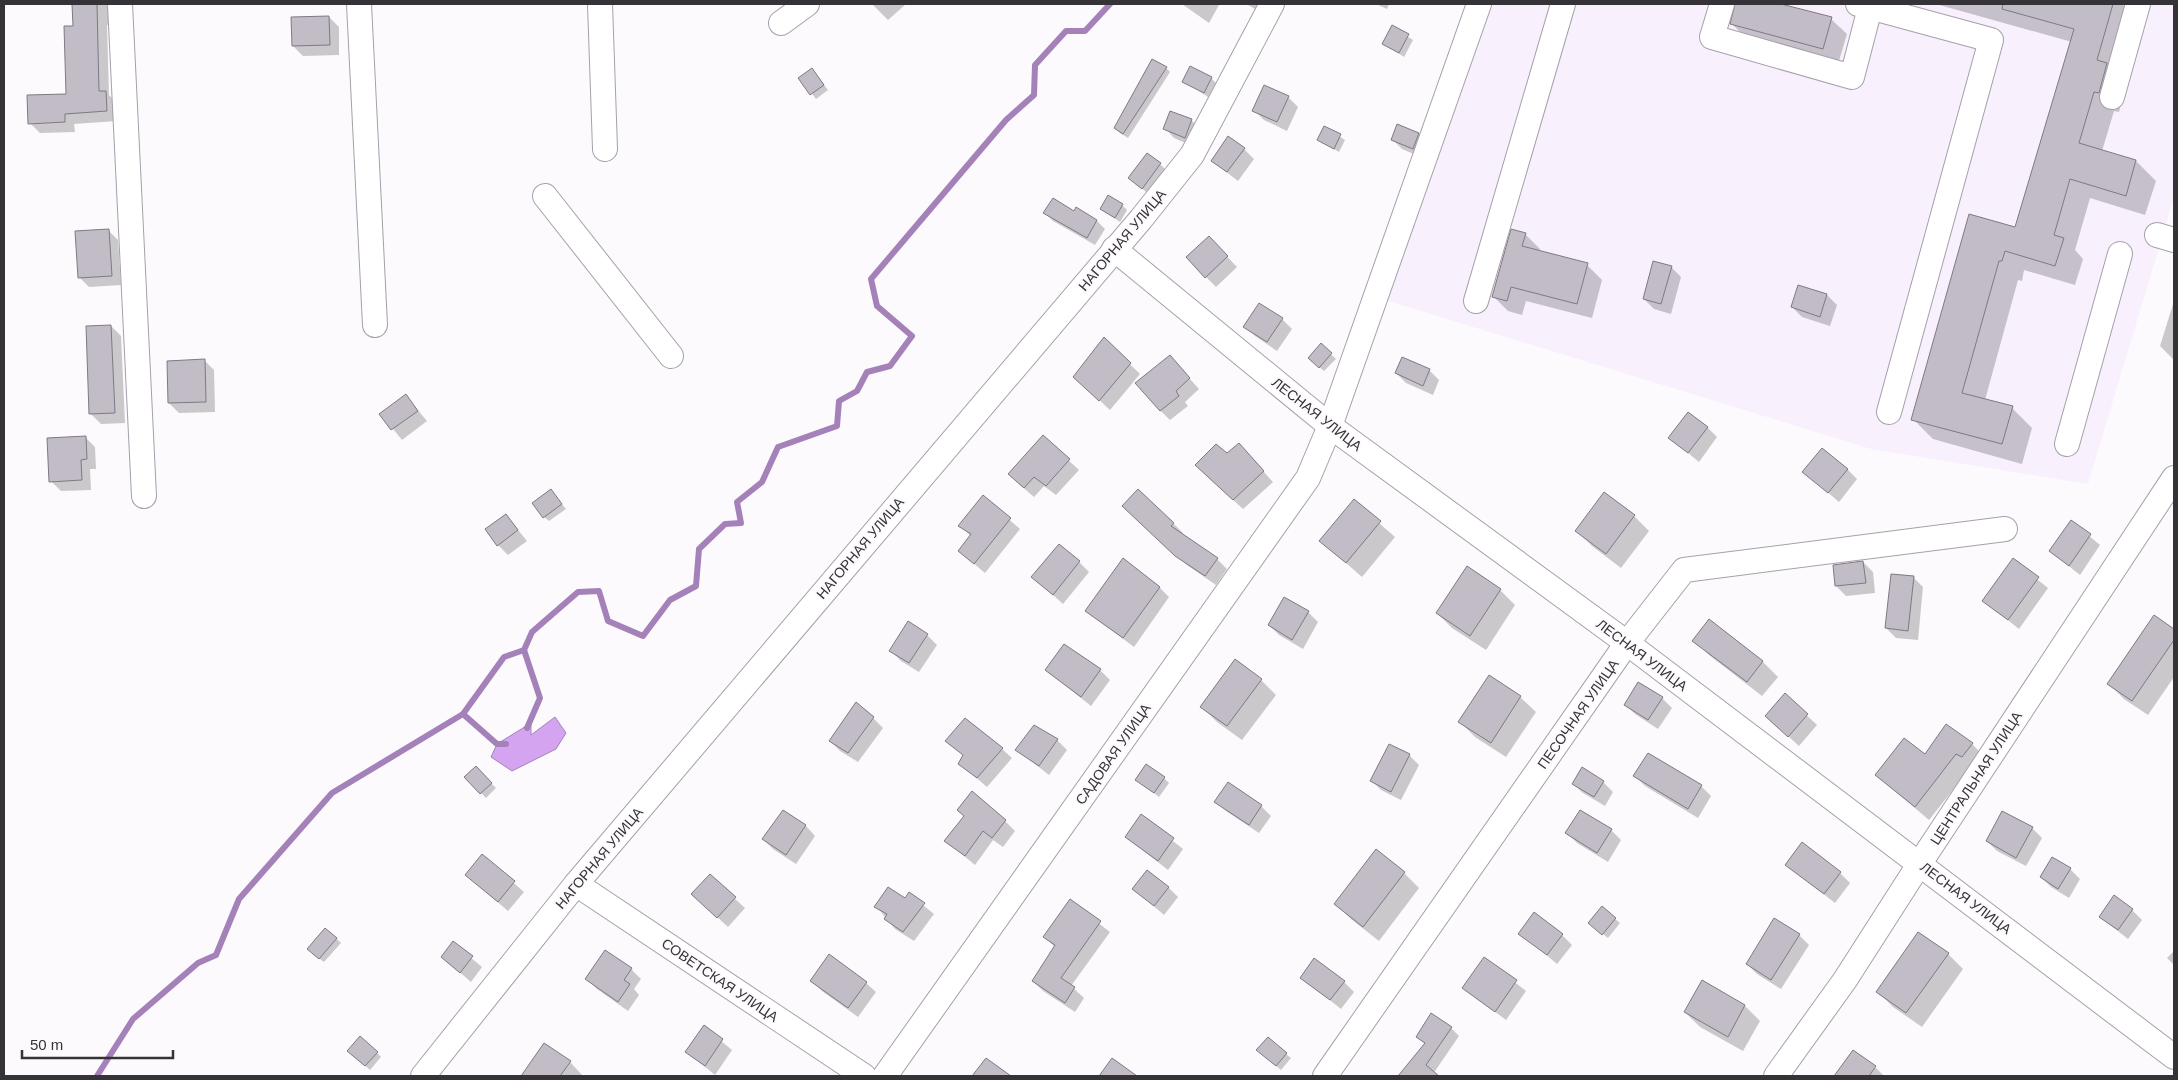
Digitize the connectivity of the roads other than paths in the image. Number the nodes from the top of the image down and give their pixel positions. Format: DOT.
graph roads {
  1 [pos="120,4"];
  2 [pos="359,4"];
  3 [pos="600,4"];
  4 [pos="807,4"];
  5 [pos="1272,4"];
  6 [pos="1479,4"];
  7 [pos="1563,4"];
  8 [pos="1722,4"];
  9 [pos="2138,4"];
  10 [pos="1867,5"];
  11 [pos="780,23"];
  12 [pos="2112,97"];
  13 [pos="605,149"];
  14 [pos="544,196"];
  15 [pos="1114,249"];
  16 [pos="2120,254"];
  17 [pos="1476,301"];
  18 [pos="375,326"];
  19 [pos="671,356"];
  20 [pos="1888,412"];
  21 [pos="1330,426"];
  22 [pos="2067,444"];
  23 [pos="2174,478"];
  24 [pos="144,496"];
  25 [pos="2005,529"];
  26 [pos="1627,643"];
  27 [pos="1920,863"];
  28 [pos="576,884"];
  29 [pos="2174,1056"];
  30 [pos="423,1076"];
  31 [pos="864,1076"];
  32 [pos="885,1076"];
  33 [pos="1325,1076"];
  34 [pos="1776,1076"];
  1 -- 24 [label="street"];
  2 -- 18 [label="street"];
  3 -- 13 [label="street"];
  4 -- 11 [label="street"];
  5 -- 15 [label="street, НАГОРНАЯ УЛИЦА"];
  6 -- 21 [label="street, САДОВАЯ УЛИЦА"];
  7 -- 17 [label="street"];
  8 -- 10 [label="street"];
  9 -- 12 [label="street"];
  10 -- 20 [label="street"];
  14 -- 19 [label="street"];
  15 -- 21 [label="street, ЛЕСНАЯ УЛИЦА"];
  15 -- 28 [label="street, НАГОРНАЯ УЛИЦА"];
  16 -- 22 [label="street"];
  21 -- 26 [label="street, ЛЕСНАЯ УЛИЦА"];
  21 -- 32 [label="street, САДОВАЯ УЛИЦА"];
  23 -- 27 [label="street, ЦЕНТРАЛЬНАЯ УЛИЦА"];
  25 -- 26 [label="street, ПЕСОЧНАЯ УЛИЦА"];
  26 -- 27 [label="street, ЛЕСНАЯ УЛИЦА"];
  26 -- 33 [label="street, ПЕСОЧНАЯ УЛИЦА"];
  27 -- 29 [label="street, ЛЕСНАЯ УЛИЦА"];
  27 -- 34 [label="street, ЦЕНТРАЛЬНАЯ УЛИЦА"];
  28 -- 30 [label="street, НАГОРНАЯ УЛИЦА"];
  28 -- 31 [label="street, СОВЕТСКАЯ УЛИЦА"];
}
